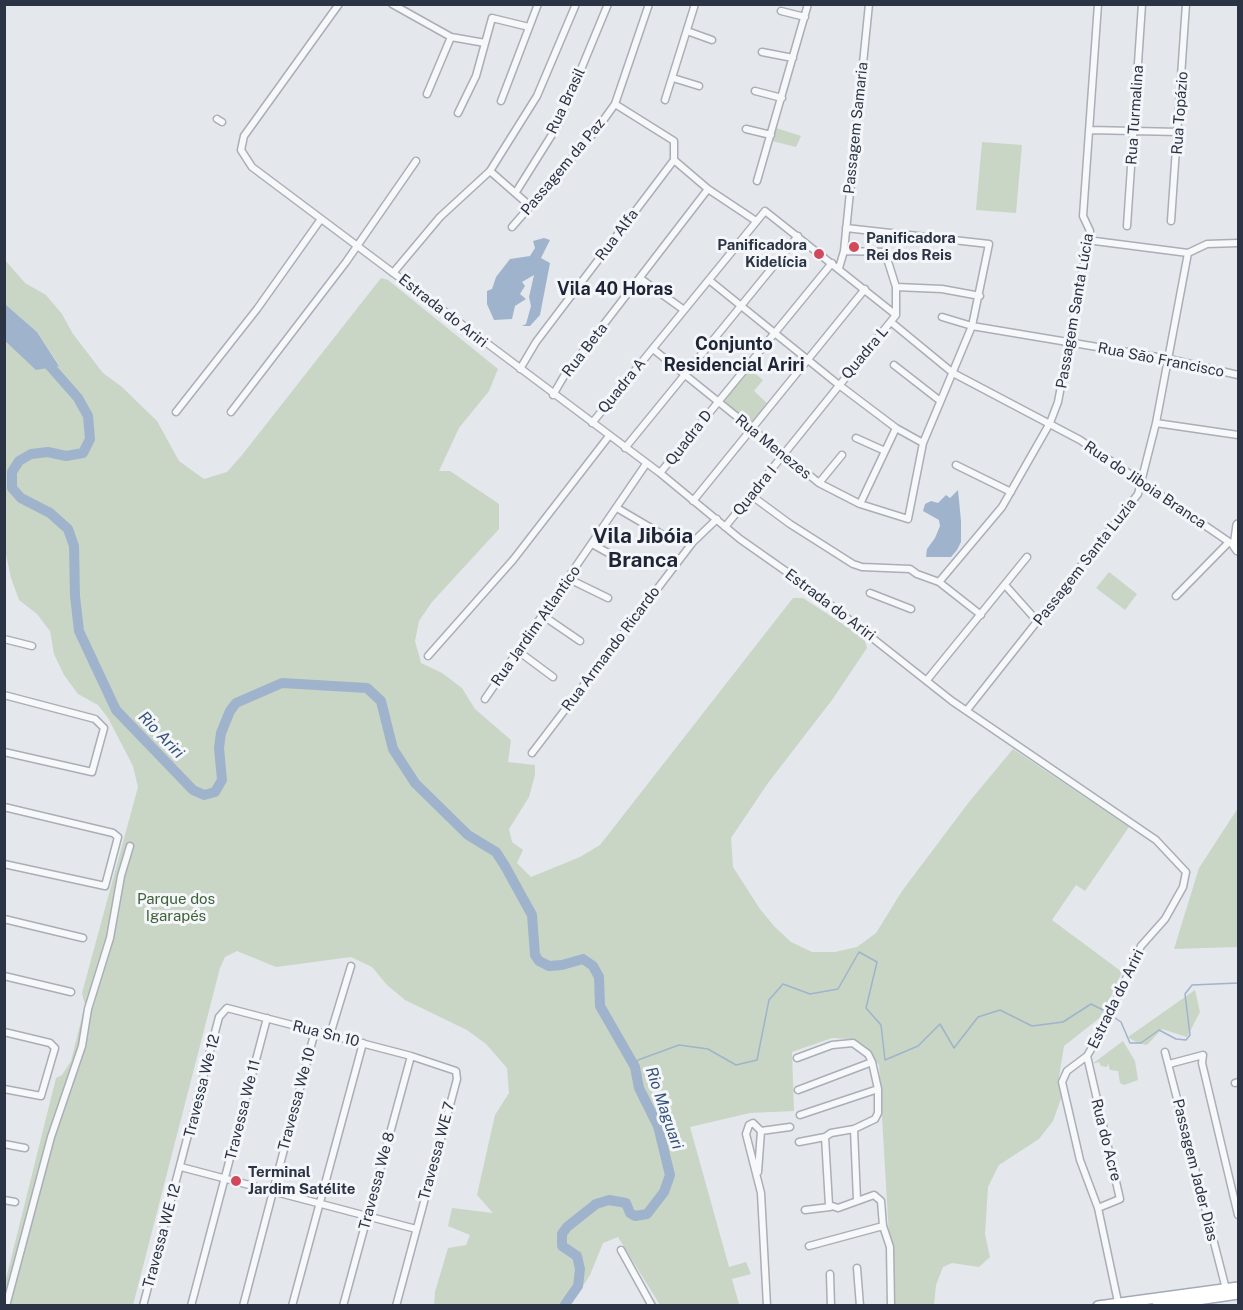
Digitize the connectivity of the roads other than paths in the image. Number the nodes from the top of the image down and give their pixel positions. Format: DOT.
graph roads {
  1 [pos="339,4"];
  2 [pos="392,4"];
  3 [pos="538,4"];
  4 [pos="576,4"];
  5 [pos="608,4"];
  6 [pos="649,4"];
  7 [pos="695,4"];
  8 [pos="808,4"];
  9 [pos="869,4"];
  10 [pos="1098,4"];
  11 [pos="1142,4"];
  12 [pos="1186,4"];
  13 [pos="781,11"];
  14 [pos="805,17"];
  15 [pos="529,27"];
  16 [pos="687,31"];
  17 [pos="451,37"];
  18 [pos="712,40"];
  19 [pos="485,43"];
  20 [pos="762,52"];
  21 [pos="793,58"];
  22 [pos="673,78"];
  23 [pos="699,86"];
  24 [pos="755,91"];
  25 [pos="427,94"];
  26 [pos="782,98"];
  27 [pos="665,100"];
  28 [pos="501,101"];
  29 [pos="615,104"];
  30 [pos="458,113"];
  31 [pos="746,129"];
  32 [pos="1089,130"];
  33 [pos="1134,131"];
  34 [pos="1179,132"];
  35 [pos="771,135"];
  36 [pos="674,160"];
  37 [pos="416,161"];
  38 [pos="490,171"];
  39 [pos="757,181"];
  40 [pos="708,189"];
  41 [pos="516,192"];
  42 [pos="530,206"];
  43 [pos="321,219"];
  44 [pos="756,221"];
  45 [pos="1172,221"];
  46 [pos="1128,226"];
  47 [pos="512,227"];
  48 [pos="846,228"];
  49 [pos="798,236"];
  50 [pos="1087,240"];
  51 [pos="1239,243"];
  52 [pos="356,247"];
  53 [pos="844,251"];
  54 [pos="1188,253"];
  55 [pos="832,263"];
  56 [pos="839,268"];
  57 [pos="393,273"];
  58 [pos="641,279"];
  59 [pos="709,280"];
  60 [pos="896,287"];
  61 [pos="865,289"];
  62 [pos="980,296"];
  63 [pos="741,306"];
  64 [pos="684,310"];
  65 [pos="896,315"];
  66 [pos="942,317"];
  67 [pos="891,322"];
  68 [pos="972,326"];
  69 [pos="774,333"];
  70 [pos="1071,344"];
  71 [pos="652,349"];
  72 [pos="1168,359"];
  73 [pos="808,360"];
  74 [pos="894,365"];
  75 [pos="520,369"];
  76 [pos="953,373"];
  77 [pos="685,375"];
  78 [pos="1239,375"];
  79 [pos="839,385"];
  80 [pos="553,395"];
  81 [pos="939,400"];
  82 [pos="717,402"];
  83 [pos="176,412"];
  84 [pos="231,412"];
  85 [pos="592,423"];
  86 [pos="1050,423"];
  87 [pos="1156,423"];
  88 [pos="896,428"];
  89 [pos="751,430"];
  90 [pos="1239,435"];
  91 [pos="609,436"];
  92 [pos="856,438"];
  93 [pos="923,443"];
  94 [pos="625,448"];
  95 [pos="885,451"];
  96 [pos="842,455"];
  97 [pos="784,456"];
  98 [pos="646,464"];
  99 [pos="956,465"];
  100 [pos="660,473"];
  101 [pos="1142,482"];
  102 [pos="819,483"];
  103 [pos="1011,492"];
  104 [pos="752,496"];
  105 [pos="693,501"];
  106 [pos="860,504"];
  107 [pos="617,508"];
  108 [pos="717,519"];
  109 [pos="1239,525"];
  110 [pos="725,527"];
  111 [pos="663,536"];
  112 [pos="592,544"];
  113 [pos="1234,546"];
  114 [pos="1027,557"];
  115 [pos="619,559"];
  116 [pos="569,579"];
  117 [pos="939,582"];
  118 [pos="1005,585"];
  119 [pos="870,593"];
  120 [pos="1176,596"];
  121 [pos="608,598"];
  122 [pos="911,609"];
  123 [pos="542,615"];
  124 [pos="981,615"];
  125 [pos="1038,621"];
  126 [pos="4,639"];
  127 [pos="580,641"];
  128 [pos="32,646"];
  129 [pos="518,651"];
  130 [pos="428,656"];
  131 [pos="553,677"];
  132 [pos="927,680"];
  133 [pos="4,695"];
  134 [pos="485,699"];
  135 [pos="967,710"];
  136 [pos="4,752"];
  137 [pos="532,753"];
  138 [pos="4,807"];
  139 [pos="130,846"];
  140 [pos="4,864"];
  141 [pos="4,919"];
  142 [pos="83,938"];
  143 [pos="351,966"];
  144 [pos="4,976"];
  145 [pos="71,992"];
  146 [pos="227,1008"];
  147 [pos="267,1018"];
  148 [pos="315,1031"];
  149 [pos="4,1032"];
  150 [pos="330,1035"];
  151 [pos="363,1043"];
  152 [pos="1165,1052"];
  153 [pos="411,1056"];
  154 [pos="1087,1056"];
  155 [pos="797,1058"];
  156 [pos="872,1062"];
  157 [pos="1168,1064"];
  158 [pos="457,1074"];
  159 [pos="4,1089"];
  160 [pos="878,1089"];
  161 [pos="798,1090"];
  162 [pos="800,1115"];
  163 [pos="790,1126"];
  164 [pos="854,1129"];
  165 [pos="761,1131"];
  166 [pos="825,1137"];
  167 [pos="799,1142"];
  168 [pos="4,1144"];
  169 [pos="25,1148"];
  170 [pos="181,1167"];
  171 [pos="758,1172"];
  172 [pos="226,1178"];
  173 [pos="273,1191"];
  174 [pos="4,1200"];
  175 [pos="857,1200"];
  176 [pos="15,1202"];
  177 [pos="320,1203"];
  178 [pos="830,1207"];
  179 [pos="1098,1208"];
  180 [pos="805,1210"];
  181 [pos="1239,1215"];
  182 [pos="367,1216"];
  183 [pos="883,1226"];
  184 [pos="416,1229"];
  185 [pos="808,1246"];
  186 [pos="621,1250"];
  187 [pos="857,1268"];
  188 [pos="830,1274"];
  189 [pos="1239,1287"];
  190 [pos="1226,1289"];
  191 [pos="1239,1294"];
  192 [pos="1118,1302"];
  193 [pos="6,1305"];
  194 [pos="143,1305"];
  195 [pos="190,1305"];
  196 [pos="243,1305"];
  197 [pos="292,1305"];
  198 [pos="343,1305"];
  199 [pos="396,1305"];
  200 [pos="652,1305"];
  201 [pos="767,1305"];
  202 [pos="831,1305"];
  203 [pos="860,1305"];
  204 [pos="891,1305"];
  205 [pos="1098,1305"];
  206 [pos="1157,1305"];
  1 -- 43 [label="street, Estrada do Ariri"];
  2 -- 17 [label="street"];
  3 -- 15 [label="street"];
  4 -- 38 [label="street"];
  5 -- 41 [label="street, Rua Brasil"];
  6 -- 29 [label="street, Passagem da Paz"];
  7 -- 16 [label="street"];
  8 -- 14 [label="street"];
  9 -- 48 [label="street, Passagem Samaria"];
  10 -- 32 [label="street, Passagem Santa Lúcia"];
  11 -- 33 [label="street, Rua Turmalina"];
  12 -- 34 [label="street, Rua Topázio"];
  13 -- 14 [label="street"];
  14 -- 21 [label="street"];
  15 -- 19 [label="street"];
  15 -- 28 [label="street"];
  16 -- 18 [label="street"];
  16 -- 22 [label="street"];
  17 -- 19 [label="street"];
  17 -- 25 [label="street"];
  19 -- 30 [label="street"];
  20 -- 21 [label="street"];
  21 -- 26 [label="street"];
  22 -- 23 [label="street"];
  22 -- 27 [label="street"];
  24 -- 26 [label="street"];
  26 -- 35 [label="street"];
  29 -- 36 [label="street"];
  29 -- 42 [label="street, Passagem da Paz"];
  31 -- 35 [label="street"];
  32 -- 33 [label="street"];
  32 -- 50 [label="street, Passagem Santa Lúcia"];
  33 -- 34 [label="street"];
  33 -- 46 [label="street, Rua Turmalina"];
  34 -- 45 [label="street, Rua Topázio"];
  35 -- 39 [label="street"];
  36 -- 40 [label="street"];
  36 -- 75 [label="street, Rua Alfa"];
  37 -- 52 [label="street"];
  38 -- 41 [label="street"];
  38 -- 57 [label="street"];
  40 -- 44 [label="street"];
  40 -- 58 [label="street, Rua Beta"];
  41 -- 42 [label="street"];
  42 -- 47 [label="street, Passagem da Paz"];
  43 -- 52 [label="street, Estrada do Ariri"];
  43 -- 83 [label="street"];
  44 -- 49 [label="street, Quadra A"];
  44 -- 59 [label="street, Quadra A"];
  48 -- 53 [label="street, Passagem Samaria"];
  48 -- 62 [label="street"];
  49 -- 55 [label="street"];
  49 -- 63 [label="street"];
  50 -- 54 [label="street"];
  50 -- 70 [label="street, Passagem Santa Lúcia"];
  51 -- 54 [label="street"];
  52 -- 57 [label="street, Estrada do Ariri"];
  52 -- 84 [label="street"];
  53 -- 56 [label="street, Passagem Samaria"];
  53 -- 60 [label="street"];
  54 -- 72 [label="street, Passagem Santa Luzia"];
  55 -- 56 [label="street"];
  55 -- 69 [label="street, Quadra D"];
  56 -- 61 [label="street"];
  57 -- 75 [label="street, Estrada do Ariri"];
  58 -- 64 [label="street"];
  58 -- 80 [label="street, Rua Beta"];
  59 -- 63 [label="street"];
  59 -- 64 [label="street, Quadra A"];
  60 -- 62 [label="street"];
  60 -- 65 [label="street"];
  61 -- 65 [label="street"];
  61 -- 73 [label="street"];
  62 -- 68 [label="street"];
  63 -- 69 [label="street"];
  63 -- 77 [label="street"];
  64 -- 71 [label="street, Quadra A"];
  65 -- 67 [label="street"];
  66 -- 68 [label="street, Rua São Francisco"];
  67 -- 76 [label="street, Rua do Jiboia Branca"];
  67 -- 79 [label="street, Quadra L"];
  68 -- 70 [label="street, Rua São Francisco"];
  68 -- 76 [label="street"];
  69 -- 73 [label="street"];
  69 -- 82 [label="street, Quadra D"];
  70 -- 72 [label="street, Rua São Francisco"];
  70 -- 86 [label="street, Passagem Santa Lúcia"];
  71 -- 77 [label="street, Rua Menezes"];
  71 -- 85 [label="street, Quadra A"];
  72 -- 78 [label="street, Rua São Francisco"];
  72 -- 87 [label="street, Passagem Santa Luzia"];
  73 -- 79 [label="street"];
  73 -- 89 [label="street"];
  74 -- 81 [label="street"];
  75 -- 80 [label="street, Estrada do Ariri"];
  76 -- 81 [label="street"];
  76 -- 86 [label="street, Rua do Jiboia Branca"];
  77 -- 82 [label="street, Rua Menezes"];
  77 -- 94 [label="street"];
  79 -- 88 [label="street"];
  79 -- 97 [label="street, Quadra L"];
  80 -- 85 [label="street, Estrada do Ariri"];
  81 -- 93 [label="street"];
  82 -- 89 [label="street, Rua Menezes"];
  82 -- 100 [label="street, Quadra D"];
  85 -- 91 [label="street, Estrada do Ariri"];
  86 -- 101 [label="street, Rua do Jiboia Branca"];
  86 -- 103 [label="street, Passagem Santa Lúcia"];
  87 -- 90 [label="street"];
  87 -- 101 [label="street, Passagem Santa Luzia"];
  88 -- 93 [label="street"];
  88 -- 95 [label="street"];
  89 -- 97 [label="street, Rua Menezes"];
  89 -- 105 [label="street"];
  91 -- 94 [label="street, Estrada do Ariri"];
  91 -- 130 [label="street"];
  92 -- 95 [label="street"];
  93 -- 106 [label="street, Rua Menezes"];
  94 -- 98 [label="street, Estrada do Ariri"];
  95 -- 106 [label="street"];
  96 -- 102 [label="street"];
  97 -- 102 [label="street, Rua Menezes"];
  97 -- 104 [label="street, Quadra I"];
  98 -- 100 [label="street, Estrada do Ariri"];
  98 -- 107 [label="street, Rua Jardim Atlantico"];
  99 -- 103 [label="street"];
  100 -- 105 [label="street, Estrada do Ariri"];
  101 -- 113 [label="street, Rua do Jiboia Branca"];
  101 -- 125 [label="street, Passagem Santa Luzia"];
  102 -- 106 [label="street, Rua Menezes"];
  103 -- 117 [label="street, Passagem Santa Lúcia"];
  104 -- 110 [label="street, Quadra I"];
  104 -- 117 [label="street"];
  105 -- 108 [label="street, Estrada do Ariri"];
  107 -- 111 [label="street"];
  107 -- 112 [label="street, Rua Jardim Atlantico"];
  108 -- 110 [label="street, Estrada do Ariri"];
  108 -- 137 [label="street, Rua Armando Ricardo"];
  109 -- 113 [label="main road"];
  110 -- 132 [label="street, Estrada do Ariri"];
  112 -- 115 [label="street"];
  112 -- 116 [label="street, Rua Jardim Atlantico"];
  113 -- 120 [label="street"];
  114 -- 118 [label="street"];
  116 -- 121 [label="street"];
  116 -- 123 [label="street, Rua Jardim Atlantico"];
  117 -- 124 [label="street"];
  118 -- 124 [label="street"];
  118 -- 125 [label="street"];
  119 -- 122 [label="street"];
  123 -- 127 [label="street"];
  123 -- 129 [label="street, Rua Jardim Atlantico"];
  124 -- 132 [label="street"];
  125 -- 135 [label="street, Passagem Santa Luzia"];
  126 -- 128 [label="street"];
  129 -- 131 [label="street"];
  129 -- 134 [label="street, Rua Jardim Atlantico"];
  132 -- 135 [label="street, Estrada do Ariri"];
  133 -- 136 [label="street"];
  135 -- 154 [label="street, Estrada do Ariri"];
  138 -- 140 [label="street"];
  139 -- 193 [label="street"];
  141 -- 142 [label="street"];
  143 -- 150 [label="street"];
  144 -- 145 [label="street"];
  146 -- 147 [label="street, Rua Sn 10"];
  146 -- 170 [label="street, Travessa We 12"];
  147 -- 148 [label="street, Rua Sn 10"];
  147 -- 172 [label="street, Travessa We 11"];
  148 -- 150 [label="street, Rua Sn 10"];
  148 -- 173 [label="street, Travessa We 10"];
  149 -- 159 [label="street"];
  150 -- 151 [label="street, Rua Sn 10"];
  151 -- 153 [label="street, Rua Sn 10"];
  151 -- 177 [label="street"];
  152 -- 157 [label="street, Passagem Jader Dias"];
  153 -- 158 [label="street, Rua Sn 10"];
  153 -- 182 [label="street, Travessa We 8"];
  154 -- 179 [label="street, Estrada do Ariri"];
  154 -- 179 [label="street, Rua do Acre"];
  155 -- 156 [label="street"];
  156 -- 160 [label="street"];
  156 -- 161 [label="street"];
  157 -- 181 [label="street"];
  157 -- 190 [label="street, Passagem Jader Dias"];
  158 -- 184 [label="street, Travessa WE 7"];
  160 -- 162 [label="street"];
  160 -- 164 [label="street"];
  163 -- 165 [label="street"];
  164 -- 166 [label="street"];
  164 -- 175 [label="street"];
  165 -- 171 [label="street"];
  165 -- 171 [label="street"];
  166 -- 167 [label="street"];
  166 -- 178 [label="street"];
  168 -- 169 [label="street"];
  170 -- 172 [label="street"];
  170 -- 194 [label="street, Travessa WE 12"];
  171 -- 201 [label="street"];
  172 -- 173 [label="street"];
  172 -- 195 [label="street, Travessa We 11"];
  173 -- 177 [label="street"];
  173 -- 196 [label="street, Travessa We 10"];
  174 -- 176 [label="street"];
  175 -- 178 [label="street"];
  175 -- 183 [label="street"];
  177 -- 182 [label="street"];
  177 -- 197 [label="street"];
  178 -- 180 [label="street"];
  179 -- 192 [label="street, Estrada do Ariri"];
  182 -- 184 [label="street"];
  182 -- 198 [label="street, Travessa We 8"];
  183 -- 185 [label="street"];
  183 -- 204 [label="street"];
  184 -- 199 [label="street"];
  186 -- 200 [label="street"];
  187 -- 203 [label="street"];
  188 -- 202 [label="street"];
  189 -- 190 [label="main road"];
  190 -- 192 [label="main road"];
  191 -- 206 [label="main road"];
  192 -- 205 [label="main road"];
}
